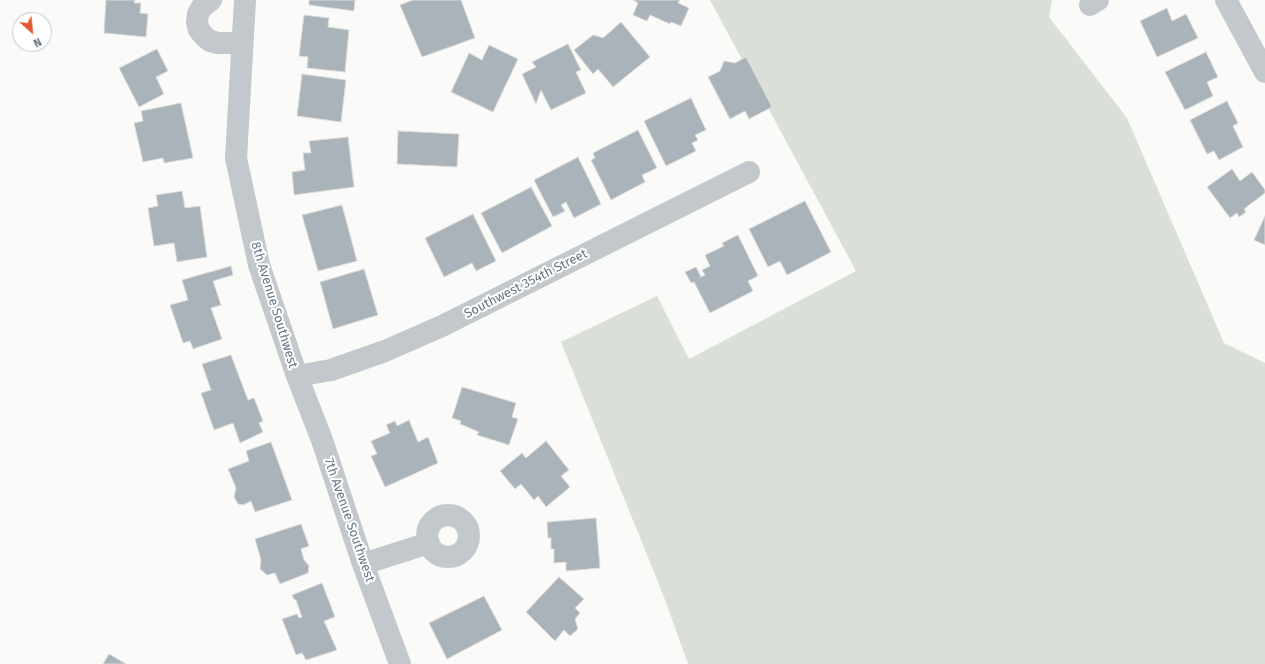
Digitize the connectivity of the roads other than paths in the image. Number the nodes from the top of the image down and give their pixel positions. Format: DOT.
graph roads {
  1 [pos="211,0"];
  2 [pos="245,0"];
  3 [pos="1226,0"];
  4 [pos="242,43"];
  5 [pos="1265,72"];
  6 [pos="749,172"];
  7 [pos="297,376"];
  8 [pos="429,543"];
  9 [pos="363,564"];
  10 [pos="400,664"];
  1 -- 4 [label="street"];
  2 -- 4 [label="street, 8th Avenue Southwest"];
  3 -- 5 [label="street"];
  4 -- 7 [label="street, 8th Avenue Southwest"];
  6 -- 7 [label="street, Southwest 354th Street"];
  7 -- 9 [label="street, 7th Avenue Southwest"];
  8 -- 9 [label="street"];
  9 -- 10 [label="street, 7th Avenue Southwest"];
}
